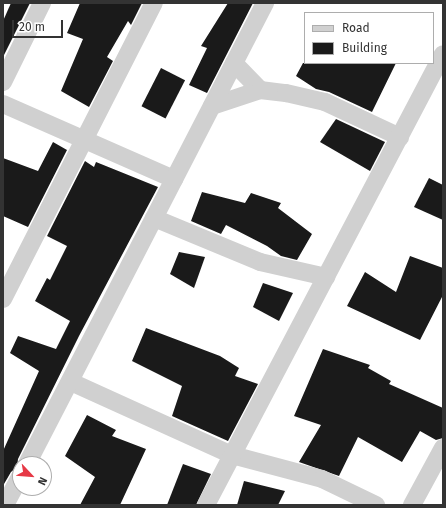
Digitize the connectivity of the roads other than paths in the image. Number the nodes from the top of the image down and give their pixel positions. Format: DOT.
graph roads {
  1 [pos="42,3"];
  2 [pos="154,3"];
  3 [pos="265,3"];
  4 [pos="443,54"];
  5 [pos="234,63"];
  6 [pos="3,82"];
  7 [pos="260,90"];
  8 [pos="3,104"];
  9 [pos="212,106"];
  10 [pos="400,137"];
  11 [pos="86,139"];
  12 [pos="174,179"];
  13 [pos="154,218"];
  14 [pos="326,277"];
  15 [pos="3,299"];
  16 [pos="71,382"];
  17 [pos="443,448"];
  18 [pos="232,455"];
  19 [pos="31,456"];
  20 [pos="12,492"];
  21 [pos="5,505"];
  22 [pos="206,505"];
  23 [pos="376,505"];
  24 [pos="412,505"];
  1 -- 6 [label="street"];
  2 -- 11 [label="street"];
  3 -- 5 [label="street"];
  4 -- 10 [label="street"];
  5 -- 7 [label="street"];
  5 -- 9 [label="street"];
  7 -- 9 [label="street"];
  7 -- 10 [label="street"];
  8 -- 11 [label="street"];
  9 -- 12 [label="street"];
  10 -- 14 [label="street"];
  11 -- 12 [label="street"];
  11 -- 15 [label="street"];
  12 -- 13 [label="street"];
  13 -- 14 [label="street"];
  13 -- 16 [label="street"];
  14 -- 18 [label="street"];
  16 -- 18 [label="street"];
  16 -- 19 [label="street"];
  17 -- 24 [label="street"];
  18 -- 22 [label="street"];
  18 -- 23 [label="street"];
  20 -- 21 [label="street"];
}
